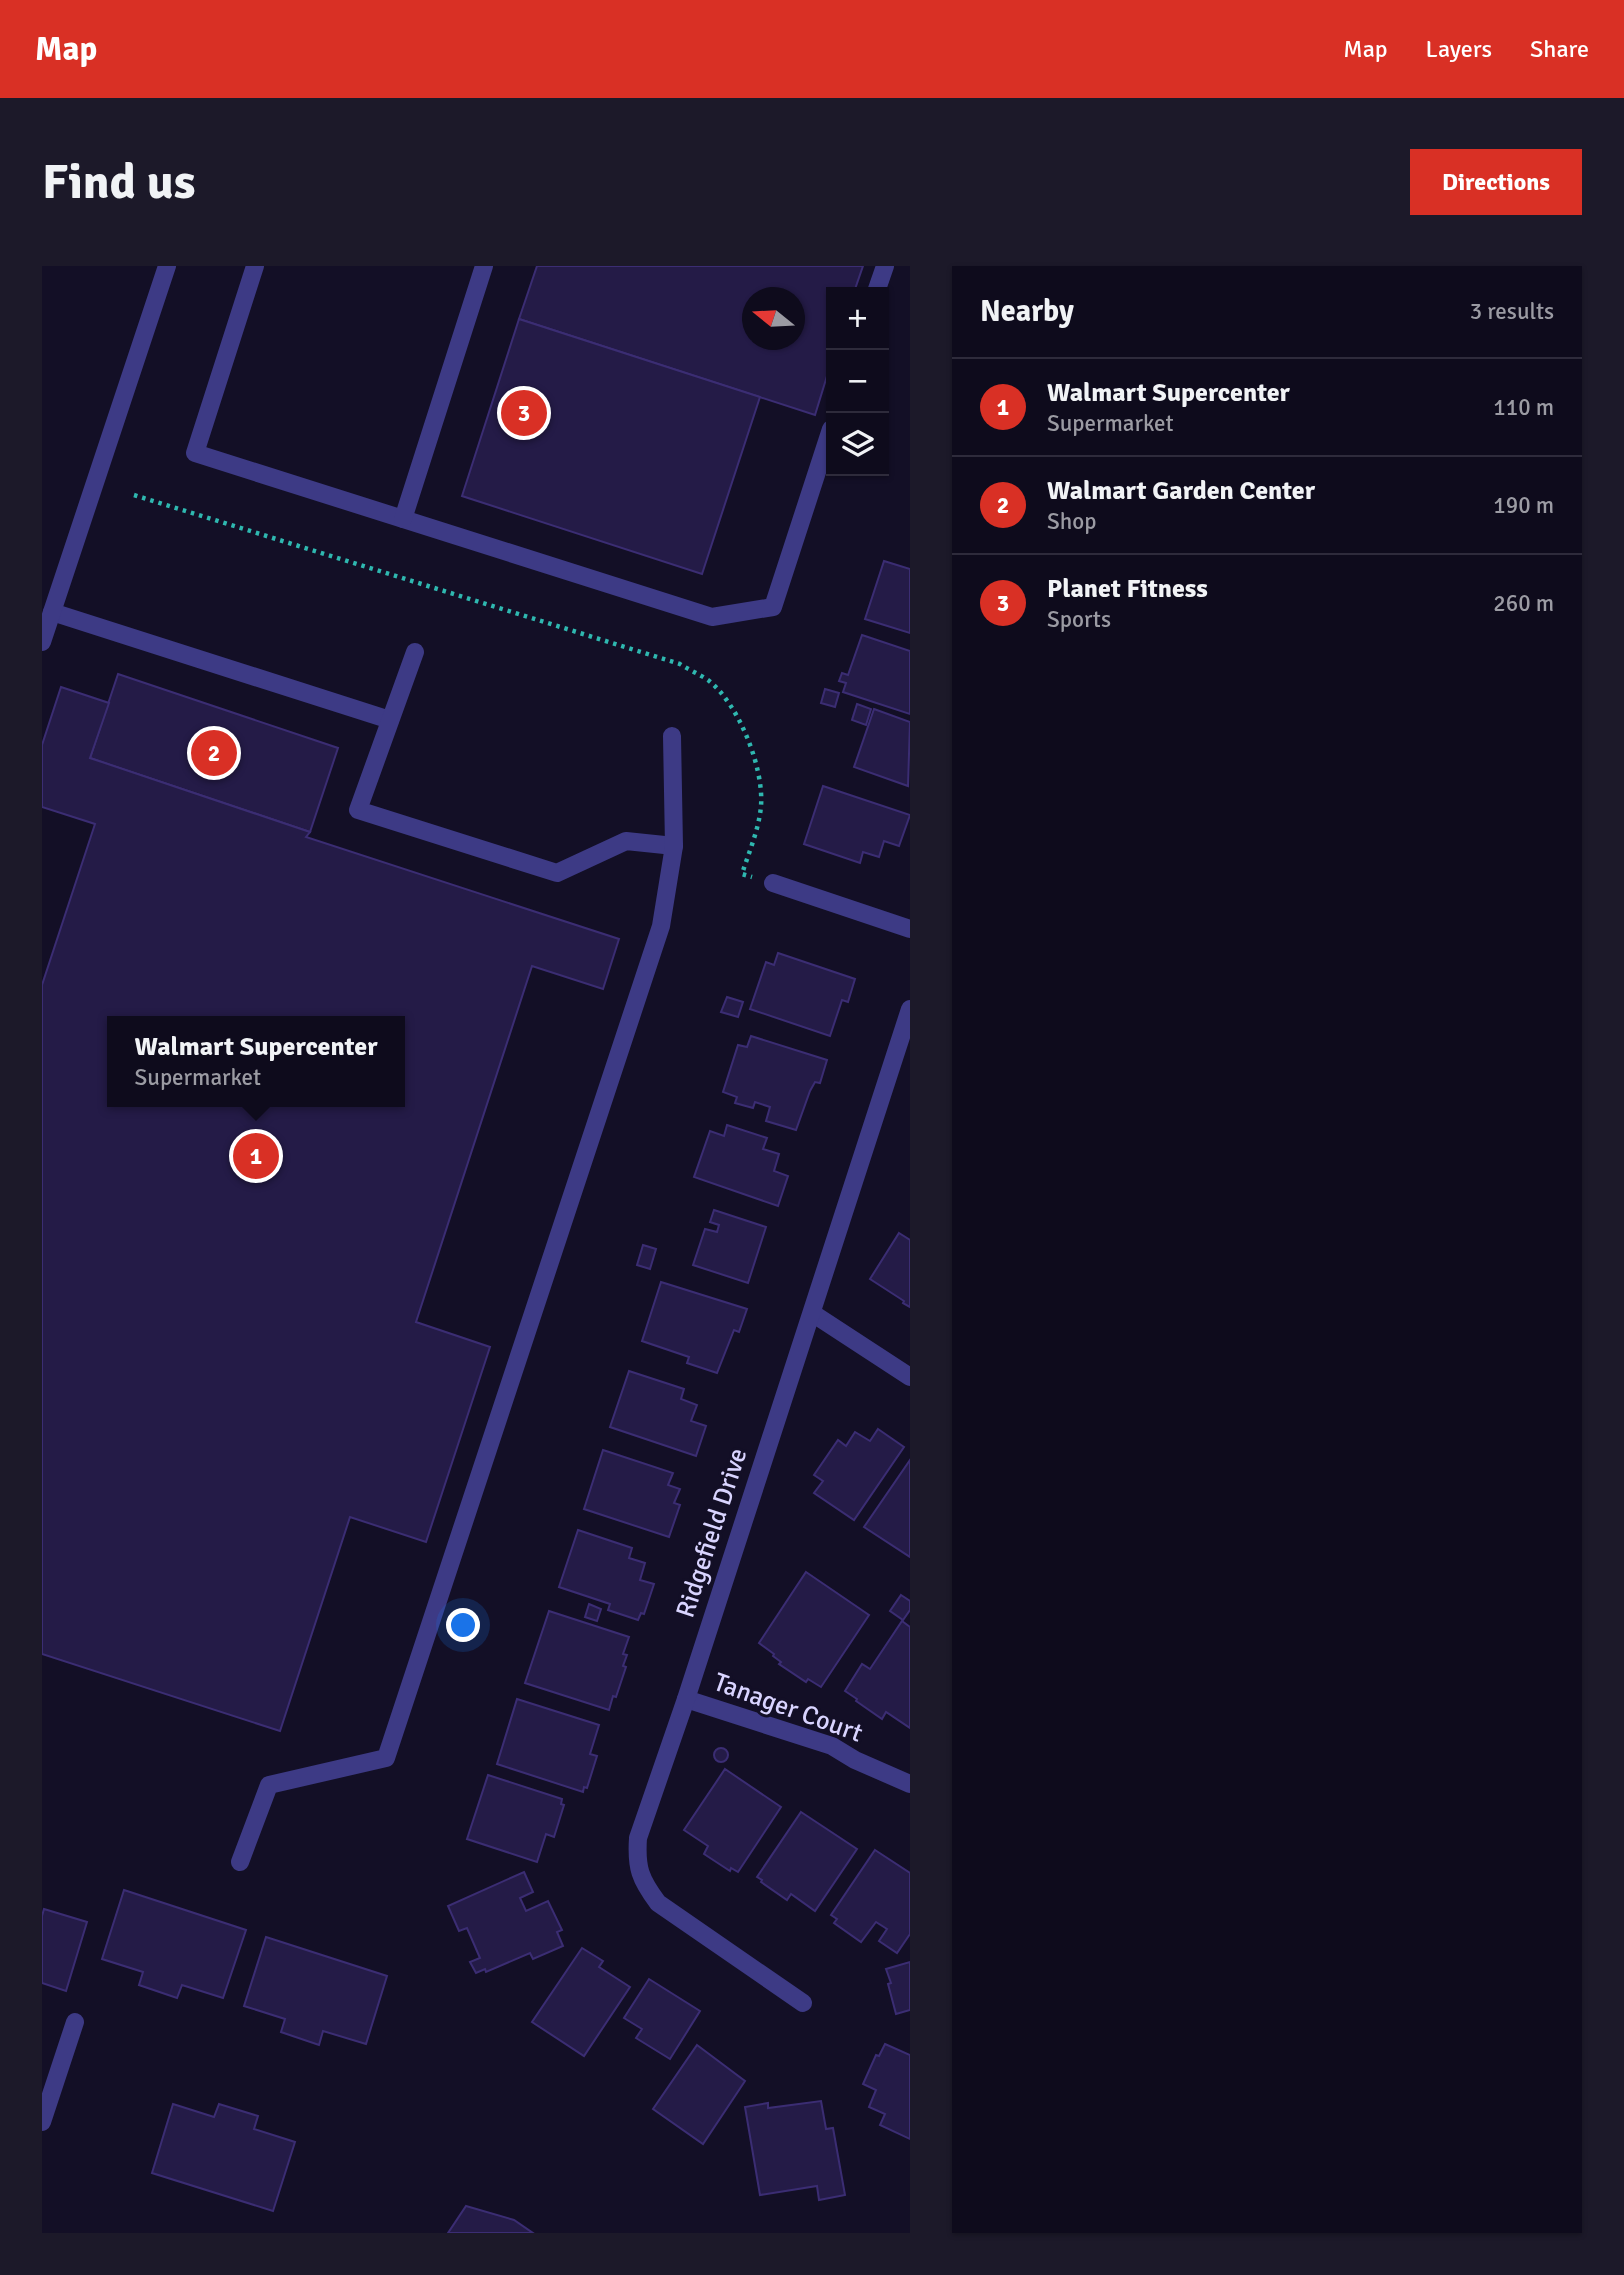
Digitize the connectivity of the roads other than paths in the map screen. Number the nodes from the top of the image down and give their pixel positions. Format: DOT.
graph roads {
  1 [pos="167,266"];
  2 [pos="255,266"];
  3 [pos="484,266"];
  4 [pos="885,266"];
  5 [pos="878,287"];
  6 [pos="826,444"];
  7 [pos="403,519"];
  8 [pos="52,611"];
  9 [pos="42,642"];
  10 [pos="415,652"];
  11 [pos="390,720"];
  12 [pos="673,736"];
  13 [pos="674,846"];
  14 [pos="773,883"];
  15 [pos="910,929"];
  16 [pos="910,1009"];
  17 [pos="812,1313"];
  18 [pos="910,1377"];
  19 [pos="686,1699"];
  20 [pos="910,1784"];
  21 [pos="240,1862"];
  22 [pos="803,2003"];
  23 [pos="75,2022"];
  24 [pos="42,2122"];
  1 -- 8 [label="street"];
  2 -- 7 [label="street"];
  3 -- 7 [label="street"];
  4 -- 5 [label="street"];
  6 -- 7 [label="street"];
  8 -- 9 [label="street"];
  8 -- 11 [label="street"];
  10 -- 11 [label="street"];
  11 -- 13 [label="street"];
  12 -- 13 [label="street"];
  13 -- 21 [label="street"];
  14 -- 15 [label="street"];
  16 -- 17 [label="street, Ridgefield Drive"];
  17 -- 18 [label="street"];
  17 -- 19 [label="street, Ridgefield Drive"];
  19 -- 20 [label="street, Tanager Court"];
  19 -- 22 [label="street, Ridgefield Drive"];
  23 -- 24 [label="street"];
}
